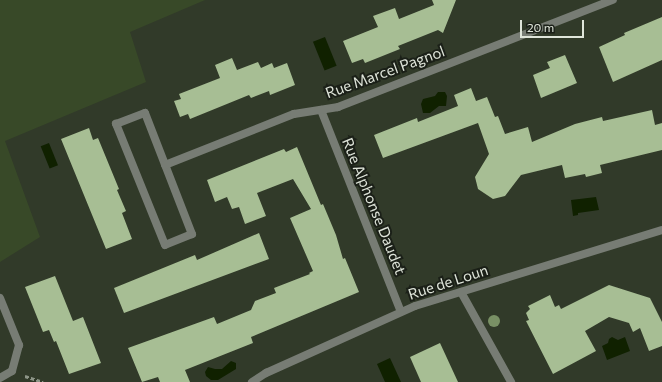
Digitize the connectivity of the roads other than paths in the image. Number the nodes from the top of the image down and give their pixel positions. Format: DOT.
graph roads {
  1 [pos="613,0"];
  2 [pos="321,110"];
  3 [pos="165,165"];
  4 [pos="662,230"];
  5 [pos="461,292"];
  6 [pos="0,298"];
  7 [pos="401,312"];
  8 [pos="0,378"];
  9 [pos="252,382"];
  10 [pos="511,382"];
  1 -- 2 [label="street, Rue Marcel Pagnol"];
  2 -- 3 [label="street, Rue Marcel Pagnol"];
  2 -- 7 [label="street, Rue Alphonse Daudet"];
  3 -- 3 [label="street"];
  4 -- 5 [label="street, Rue de Loun"];
  5 -- 7 [label="street, Rue de Loun"];
  5 -- 10 [label="street"];
  6 -- 8 [label="street"];
  7 -- 9 [label="street, Rue de Loun"];
}
